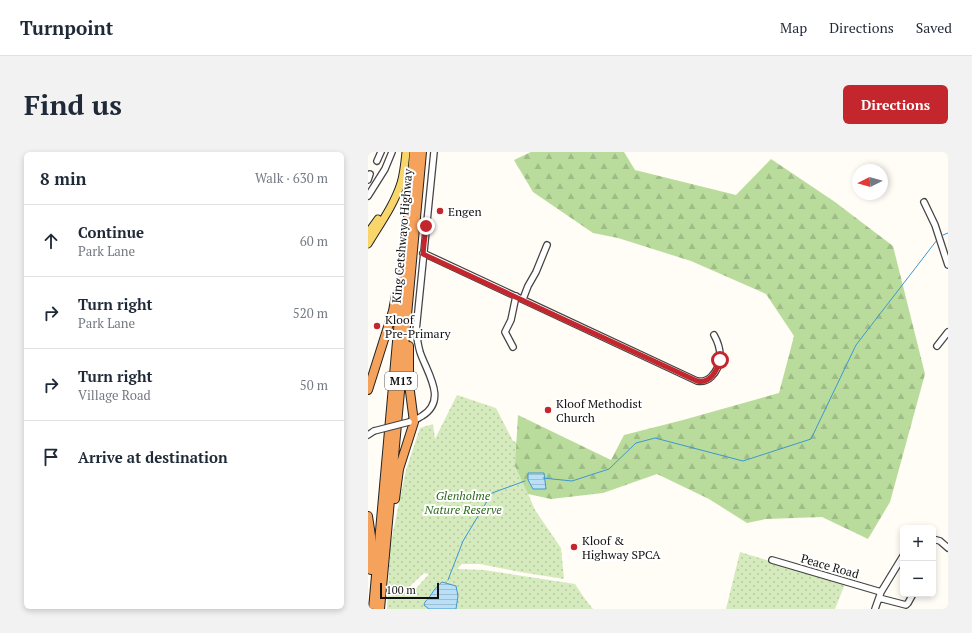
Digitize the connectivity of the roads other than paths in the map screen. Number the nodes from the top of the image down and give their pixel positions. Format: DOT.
graph roads {
  1 [pos="381,152"];
  2 [pos="392,152"];
  3 [pos="406,152"];
  4 [pos="414,152"];
  5 [pos="422,152"];
  6 [pos="434,152"];
  7 [pos="377,161"];
  8 [pos="368,196"];
  9 [pos="393,200"];
  10 [pos="924,202"];
  11 [pos="368,233"];
  12 [pos="368,244"];
  13 [pos="547,245"];
  14 [pos="423,254"];
  15 [pos="948,265"];
  16 [pos="403,272"];
  17 [pos="516,296"];
  18 [pos="523,299"];
  19 [pos="409,302"];
  20 [pos="948,332"];
  21 [pos="714,335"];
  22 [pos="937,346"];
  23 [pos="514,347"];
  24 [pos="368,390"];
  25 [pos="415,420"];
  26 [pos="368,433"];
  27 [pos="368,516"];
  28 [pos="936,540"];
  29 [pos="948,548"];
  30 [pos="385,549"];
  31 [pos="772,560"];
  32 [pos="900,561"];
  33 [pos="881,592"];
  34 [pos="912,597"];
  35 [pos="879,598"];
  36 [pos="372,609"];
  37 [pos="380,609"];
  38 [pos="875,609"];
  1 -- 7 [label="street"];
  2 -- 8 [label="street"];
  3 -- 9 [label="main road"];
  4 -- 16 [label="highway, King Cetshwayo Highway / M13"];
  5 -- 19 [label="highway, King Cetshwayo Highway / M13"];
  6 -- 14 [label="street"];
  9 -- 11 [label="main road"];
  9 -- 12 [label="main road"];
  10 -- 15 [label="street"];
  13 -- 18 [label="street"];
  14 -- 17 [label="street"];
  14 -- 25 [label="street"];
  16 -- 24 [label="highway"];
  16 -- 36 [label="highway, King Cetshwayo Highway / M13"];
  17 -- 18 [label="street"];
  17 -- 23 [label="street"];
  18 -- 21 [label="street"];
  19 -- 25 [label="highway"];
  19 -- 30 [label="highway, King Cetshwayo Highway / M13"];
  20 -- 22 [label="street"];
  25 -- 26 [label="street, bridge"];
  25 -- 30 [label="highway"];
  27 -- 36 [label="highway"];
  28 -- 29 [label="street"];
  30 -- 37 [label="highway, King Cetshwayo Highway / M13"];
  31 -- 33 [label="street, Peace Road"];
  32 -- 33 [label="street"];
  33 -- 35 [label="street"];
  34 -- 35 [label="street"];
  35 -- 38 [label="street"];
}
